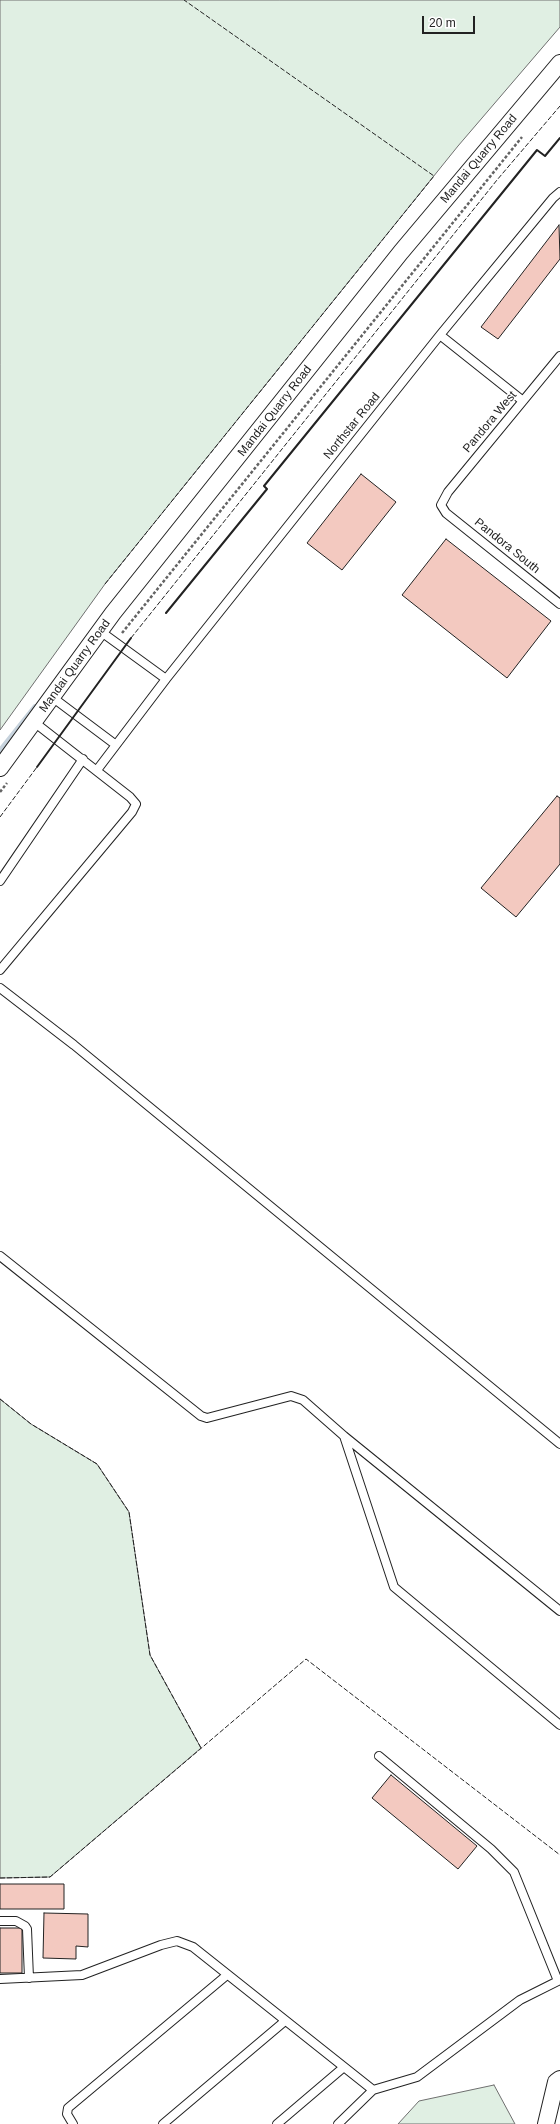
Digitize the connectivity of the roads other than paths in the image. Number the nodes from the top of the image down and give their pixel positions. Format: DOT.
graph roads {
  1 [pos="560,62"];
  2 [pos="560,192"];
  3 [pos="440,335"];
  4 [pos="560,356"];
  5 [pos="523,401"];
  6 [pos="442,505"];
  7 [pos="560,604"];
  8 [pos="100,631"];
  9 [pos="166,679"];
  10 [pos="52,697"];
  11 [pos="34,722"];
  12 [pos="116,745"];
  13 [pos="83,759"];
  14 [pos="97,770"];
  15 [pos="5,774"];
  16 [pos="0,881"];
  17 [pos="0,970"];
  18 [pos="0,988"];
  19 [pos="0,1256"];
  20 [pos="344,1436"];
  21 [pos="560,1444"];
  22 [pos="560,1611"];
  23 [pos="560,1725"];
  24 [pos="379,1756"];
  25 [pos="0,1921"];
  26 [pos="227,1975"];
  27 [pos="29,1978"];
  28 [pos="0,1979"];
  29 [pos="559,1980"];
  30 [pos="285,2021"];
  31 [pos="344,2068"];
  32 [pos="560,2080"];
  33 [pos="373,2090"];
  34 [pos="73,2124"];
  35 [pos="163,2124"];
  36 [pos="277,2124"];
  37 [pos="338,2124"];
  38 [pos="546,2124"];
  1 -- 8 [label="street, Mandai Quarry Road"];
  2 -- 3 [label="lane, Northstar Road"];
  3 -- 5 [label="lane"];
  3 -- 9 [label="lane, Northstar Road"];
  4 -- 5 [label="lane, Pandora West"];
  5 -- 6 [label="lane, Pandora West"];
  6 -- 7 [label="lane, Pandora South"];
  8 -- 9 [label="lane"];
  8 -- 10 [label="street, Mandai Quarry Road"];
  9 -- 12 [label="lane, Northstar Road"];
  10 -- 11 [label="street, Mandai Quarry Road"];
  10 -- 12 [label="lane"];
  11 -- 13 [label="lane"];
  11 -- 15 [label="street, Mandai Quarry Road"];
  12 -- 14 [label="lane, Northstar Road"];
  13 -- 14 [label="lane"];
  13 -- 16 [label="lane"];
  14 -- 17 [label="lane"];
  18 -- 21 [label="lane"];
  19 -- 20 [label="lane"];
  20 -- 22 [label="lane"];
  20 -- 23 [label="lane"];
  24 -- 29 [label="lane"];
  25 -- 27 [label="lane"];
  26 -- 27 [label="lane"];
  26 -- 30 [label="lane"];
  26 -- 34 [label="lane"];
  27 -- 28 [label="lane"];
  29 -- 33 [label="lane"];
  30 -- 31 [label="lane"];
  30 -- 35 [label="lane"];
  31 -- 33 [label="lane"];
  31 -- 36 [label="lane"];
  32 -- 38 [label="street"];
  33 -- 37 [label="lane"];
}
